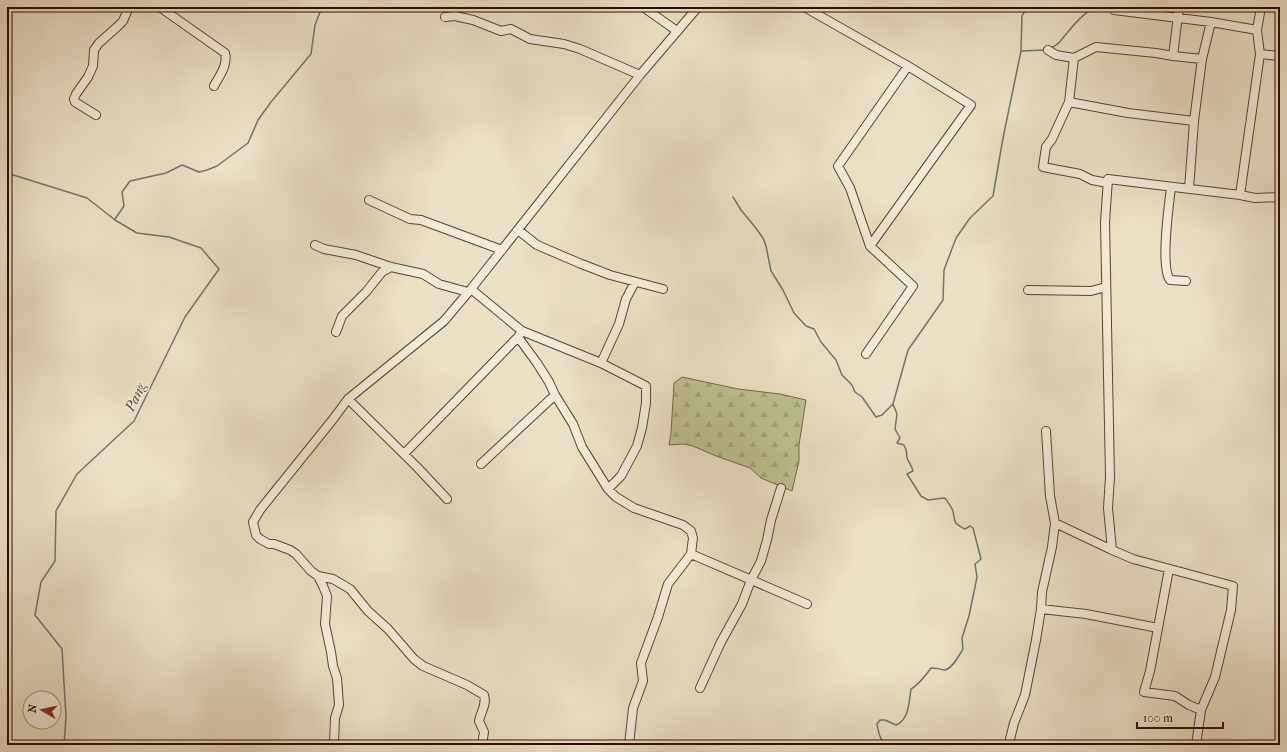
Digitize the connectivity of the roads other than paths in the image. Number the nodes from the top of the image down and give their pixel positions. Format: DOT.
graph roads {
  1 [pos="129,7"];
  2 [pos="161,7"];
  3 [pos="643,7"];
  4 [pos="698,7"];
  5 [pos="807,7"];
  6 [pos="1179,7"];
  7 [pos="1261,7"];
  8 [pos="1114,10"];
  9 [pos="445,17"];
  10 [pos="1178,18"];
  11 [pos="1211,22"];
  12 [pos="1257,30"];
  13 [pos="677,31"];
  14 [pos="1048,50"];
  15 [pos="1260,54"];
  16 [pos="1173,56"];
  17 [pos="1280,56"];
  18 [pos="1074,58"];
  19 [pos="1202,59"];
  20 [pos="908,66"];
  21 [pos="640,75"];
  22 [pos="214,86"];
  23 [pos="1069,102"];
  24 [pos="96,115"];
  25 [pos="1194,122"];
  26 [pos="1108,183"];
  27 [pos="1171,186"];
  28 [pos="1189,189"];
  29 [pos="1240,195"];
  30 [pos="1280,197"];
  31 [pos="369,200"];
  32 [pos="518,230"];
  33 [pos="315,245"];
  34 [pos="870,246"];
  35 [pos="502,250"];
  36 [pos="391,267"];
  37 [pos="1186,281"];
  38 [pos="635,282"];
  39 [pos="1106,287"];
  40 [pos="663,289"];
  41 [pos="1028,290"];
  42 [pos="470,291"];
  43 [pos="336,332"];
  44 [pos="520,334"];
  45 [pos="866,354"];
  46 [pos="601,363"];
  47 [pos="555,395"];
  48 [pos="348,399"];
  49 [pos="1046,431"];
  50 [pos="404,454"];
  51 [pos="481,464"];
  52 [pos="781,488"];
  53 [pos="608,489"];
  54 [pos="447,499"];
  55 [pos="1055,523"];
  56 [pos="1112,550"];
  57 [pos="691,554"];
  58 [pos="1168,569"];
  59 [pos="318,576"];
  60 [pos="752,580"];
  61 [pos="807,604"];
  62 [pos="1041,609"];
  63 [pos="1158,628"];
  64 [pos="700,688"];
  65 [pos="1201,710"];
  66 [pos="336,745"];
  67 [pos="482,745"];
  68 [pos="629,745"];
  69 [pos="1011,745"];
  70 [pos="1196,745"];
  1 -- 24 [label="street"];
  2 -- 22 [label="street"];
  3 -- 13 [label="street"];
  4 -- 13 [label="street"];
  5 -- 20 [label="street"];
  6 -- 10 [label="street"];
  7 -- 12 [label="street"];
  8 -- 10 [label="street"];
  9 -- 21 [label="street"];
  10 -- 11 [label="street"];
  10 -- 16 [label="street"];
  11 -- 12 [label="street"];
  11 -- 19 [label="street"];
  12 -- 15 [label="street"];
  13 -- 21 [label="street"];
  14 -- 18 [label="street"];
  15 -- 17 [label="street"];
  15 -- 29 [label="street"];
  16 -- 18 [label="street"];
  16 -- 19 [label="street"];
  18 -- 23 [label="street"];
  19 -- 25 [label="street"];
  20 -- 34 [label="street"];
  20 -- 34 [label="street"];
  21 -- 32 [label="street"];
  23 -- 25 [label="street"];
  23 -- 26 [label="street"];
  25 -- 28 [label="street"];
  26 -- 27 [label="street"];
  26 -- 39 [label="street"];
  27 -- 28 [label="street"];
  27 -- 37 [label="street"];
  28 -- 29 [label="street"];
  29 -- 30 [label="street"];
  31 -- 35 [label="street"];
  32 -- 35 [label="street"];
  32 -- 38 [label="street"];
  33 -- 36 [label="street"];
  34 -- 45 [label="street"];
  35 -- 42 [label="street"];
  36 -- 42 [label="street"];
  36 -- 43 [label="street"];
  38 -- 40 [label="street"];
  38 -- 46 [label="street"];
  39 -- 41 [label="street"];
  39 -- 56 [label="street"];
  42 -- 44 [label="street"];
  42 -- 48 [label="street"];
  44 -- 46 [label="street"];
  44 -- 47 [label="street"];
  44 -- 50 [label="street"];
  46 -- 53 [label="street"];
  47 -- 51 [label="street"];
  47 -- 53 [label="street"];
  48 -- 50 [label="street"];
  48 -- 59 [label="street"];
  49 -- 55 [label="street"];
  50 -- 54 [label="street"];
  52 -- 60 [label="street"];
  53 -- 57 [label="street"];
  55 -- 56 [label="street"];
  55 -- 62 [label="street"];
  56 -- 58 [label="street"];
  57 -- 60 [label="street"];
  57 -- 68 [label="street"];
  58 -- 63 [label="street"];
  58 -- 65 [label="street"];
  59 -- 66 [label="street"];
  59 -- 67 [label="street"];
  60 -- 61 [label="street"];
  60 -- 64 [label="street"];
  62 -- 63 [label="street"];
  62 -- 69 [label="street"];
  63 -- 65 [label="street"];
  65 -- 70 [label="street"];
}
